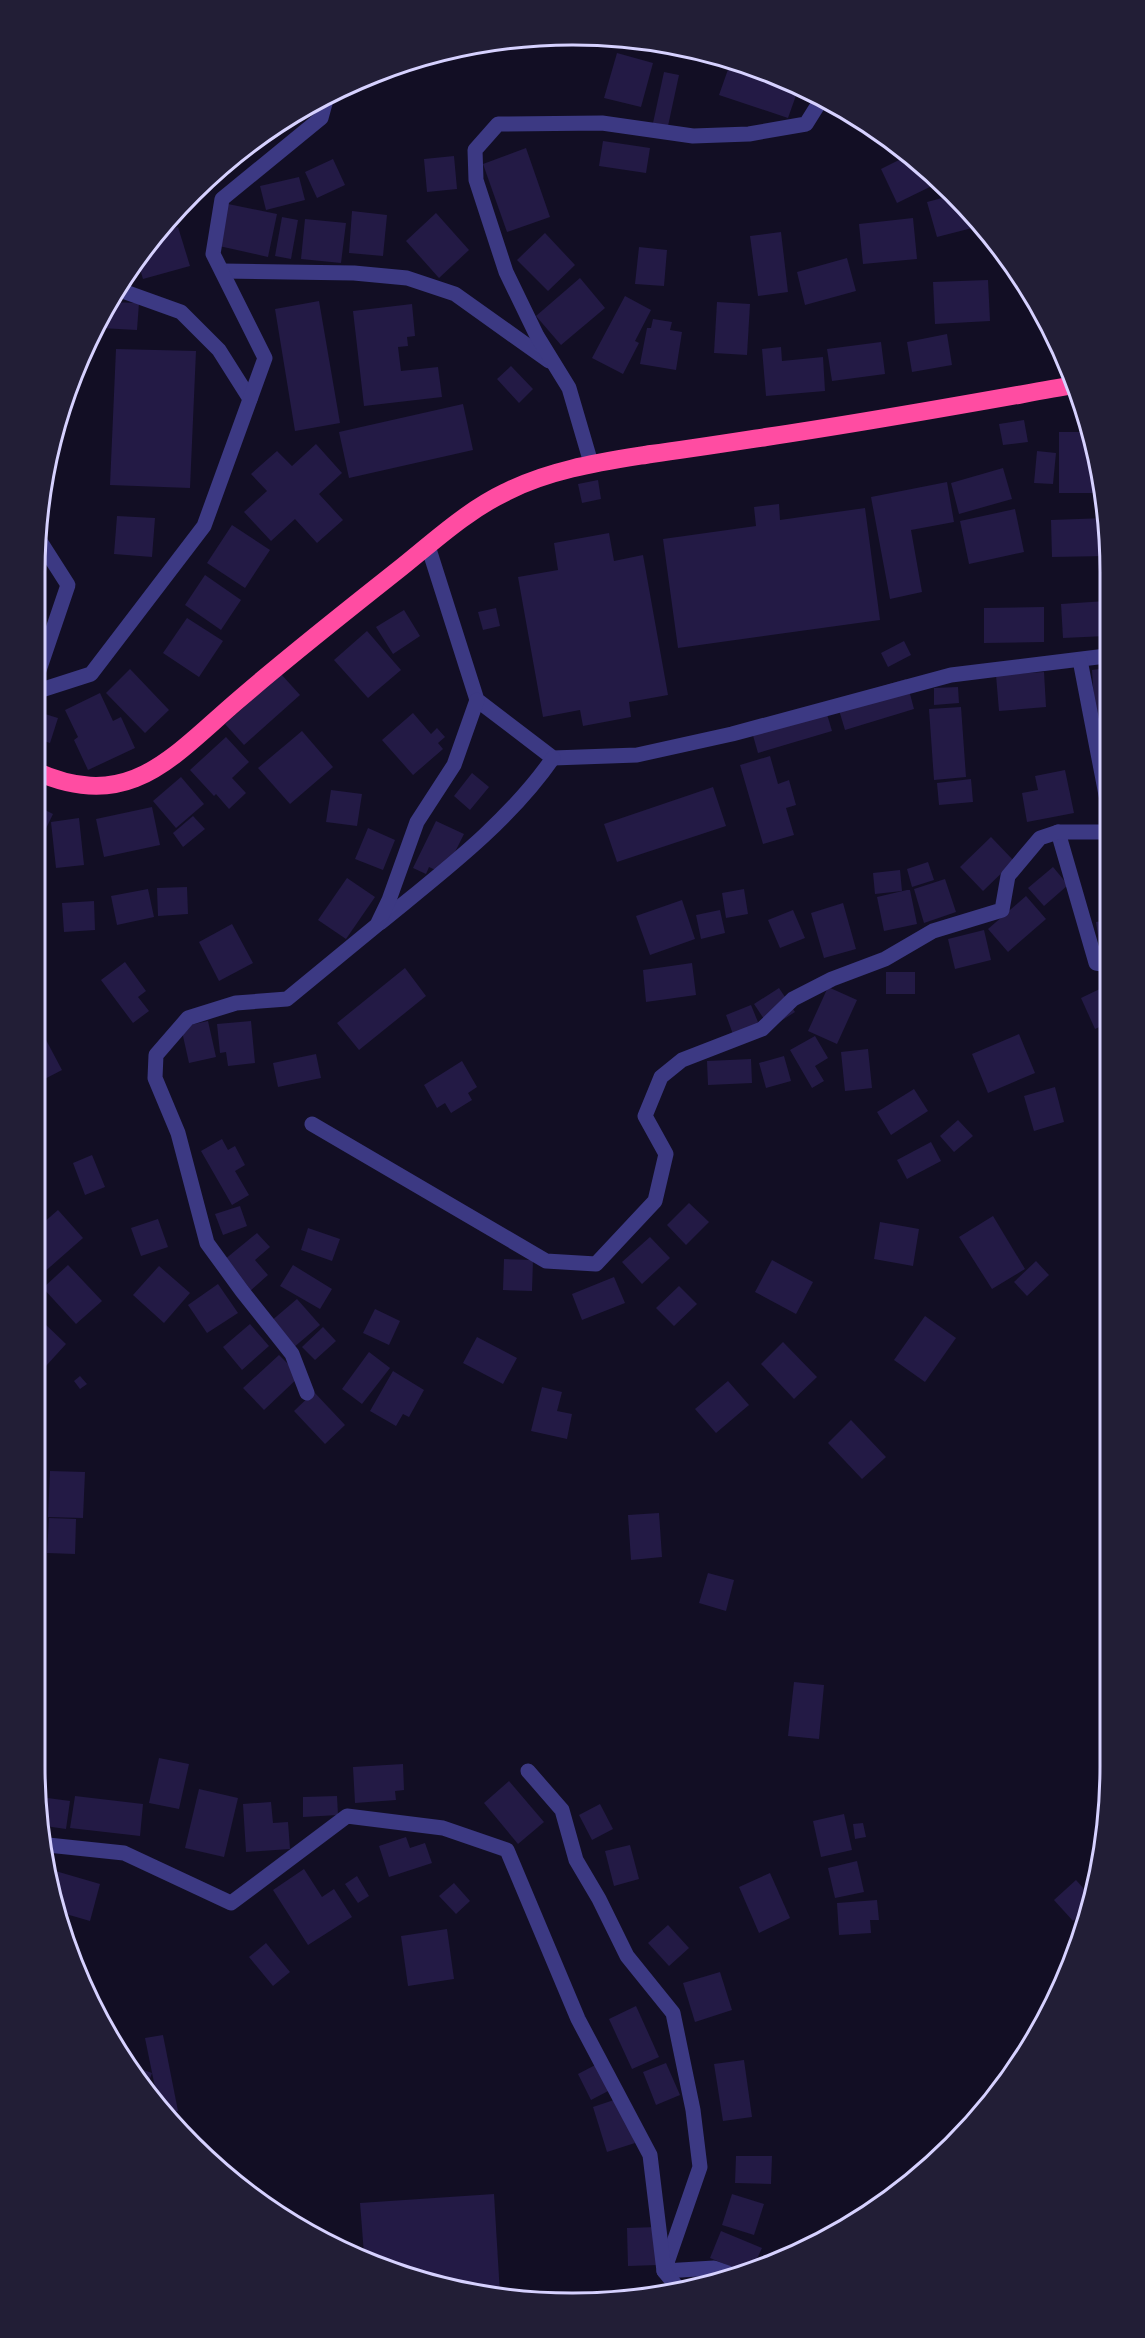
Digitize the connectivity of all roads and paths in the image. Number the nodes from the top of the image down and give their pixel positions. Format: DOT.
graph roads {
  1 [pos="818,106"];
  2 [pos="324,108"];
  3 [pos="222,271"];
  4 [pos="126,292"];
  5 [pos="555,365"];
  6 [pos="1066,386"];
  7 [pos="250,399"];
  8 [pos="591,463"];
  9 [pos="428,546"];
  10 [pos="46,550"];
  11 [pos="45,651"];
  12 [pos="1100,657"];
  13 [pos="1080,660"];
  14 [pos="45,689"];
  15 [pos="477,700"];
  16 [pos="553,758"];
  17 [pos="1100,764"];
  18 [pos="45,776"];
  19 [pos="1058,832"];
  20 [pos="1100,832"];
  21 [pos="377,925"];
  22 [pos="1100,964"];
  23 [pos="312,1124"];
  24 [pos="307,1393"];
  25 [pos="528,1771"];
  26 [pos="52,1845"];
  27 [pos="664,2271"];
  28 [pos="722,2271"];
  29 [pos="674,2283"];
  1 -- 5 [label="street"];
  2 -- 3 [label="street"];
  3 -- 5 [label="street"];
  3 -- 7 [label="street"];
  4 -- 7 [label="street"];
  5 -- 8 [label="street"];
  6 -- 8 [label="highway"];
  7 -- 14 [label="street"];
  8 -- 9 [label="highway"];
  9 -- 15 [label="street"];
  9 -- 18 [label="highway"];
  10 -- 11 [label="street"];
  12 -- 13 [label="street"];
  13 -- 16 [label="street"];
  13 -- 17 [label="street"];
  15 -- 16 [label="street"];
  15 -- 21 [label="street"];
  16 -- 21 [label="street"];
  19 -- 20 [label="street"];
  19 -- 22 [label="street"];
  19 -- 23 [label="street"];
  21 -- 24 [label="street"];
  25 -- 27 [label="street"];
  26 -- 27 [label="street"];
  27 -- 28 [label="street"];
  27 -- 29 [label="street"];
}
